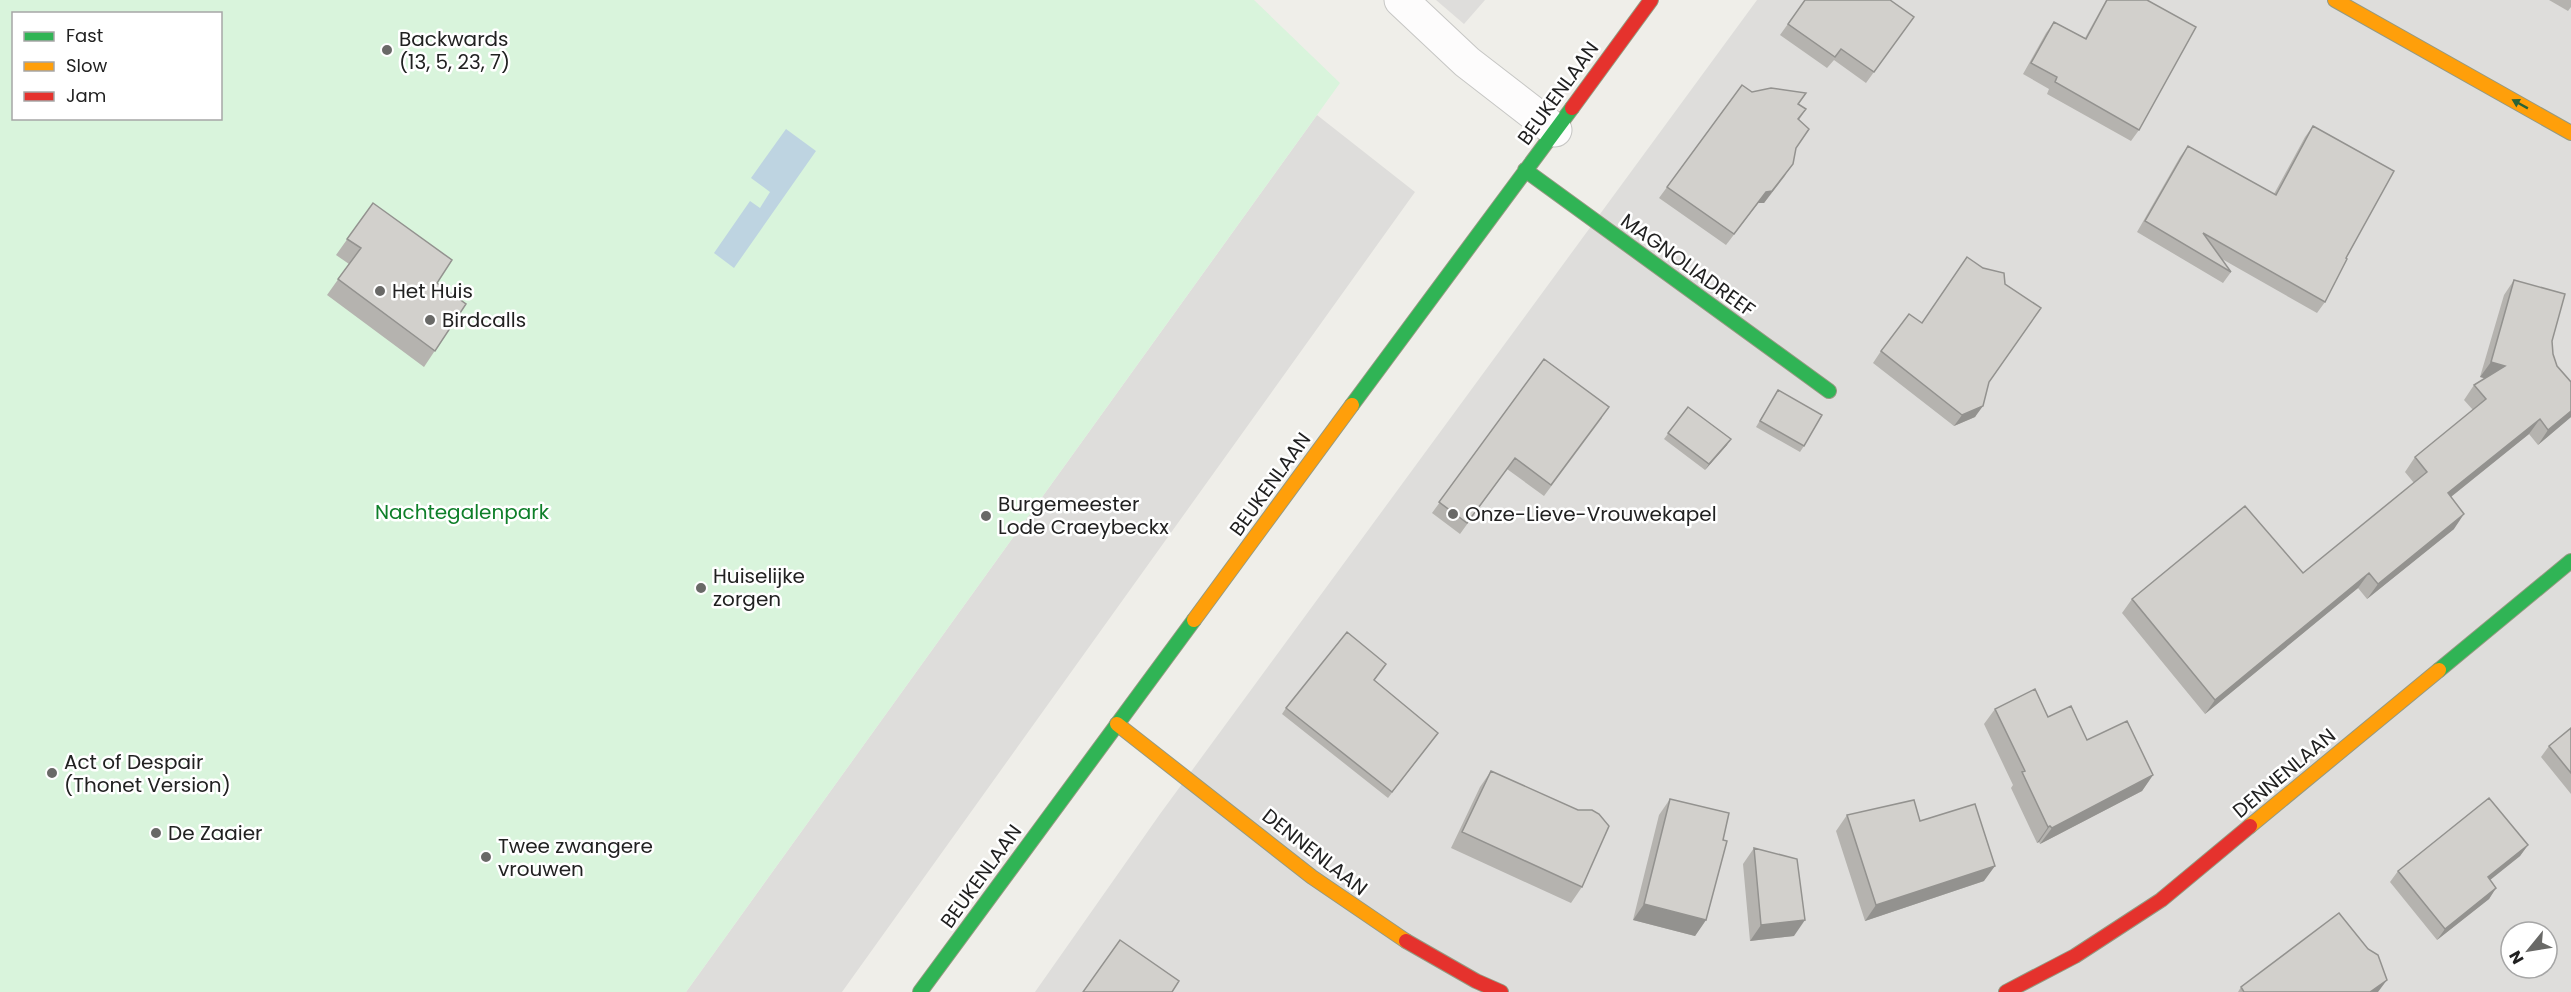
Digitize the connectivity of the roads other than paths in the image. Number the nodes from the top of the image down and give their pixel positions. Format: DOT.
graph roads {
  1 [pos="1401,0"];
  2 [pos="1651,0"];
  3 [pos="2335,0"];
  4 [pos="1555,130"];
  5 [pos="2571,133"];
  6 [pos="1526,170"];
  7 [pos="1828,391"];
  8 [pos="2571,561"];
  9 [pos="1117,724"];
  10 [pos="920,992"];
  11 [pos="1501,992"];
  12 [pos="2006,992"];
  1 -- 4 [label="street"];
  2 -- 4 [label="street, BEUKENLAAN"];
  5 -- 3 [label="street, one-way"];
  4 -- 6 [label="street, BEUKENLAAN"];
  6 -- 7 [label="street, MAGNOLIADREEF"];
  6 -- 9 [label="street, BEUKENLAAN"];
  8 -- 12 [label="street, DENNENLAAN"];
  9 -- 10 [label="street, BEUKENLAAN"];
  9 -- 11 [label="street, DENNENLAAN"];
}
